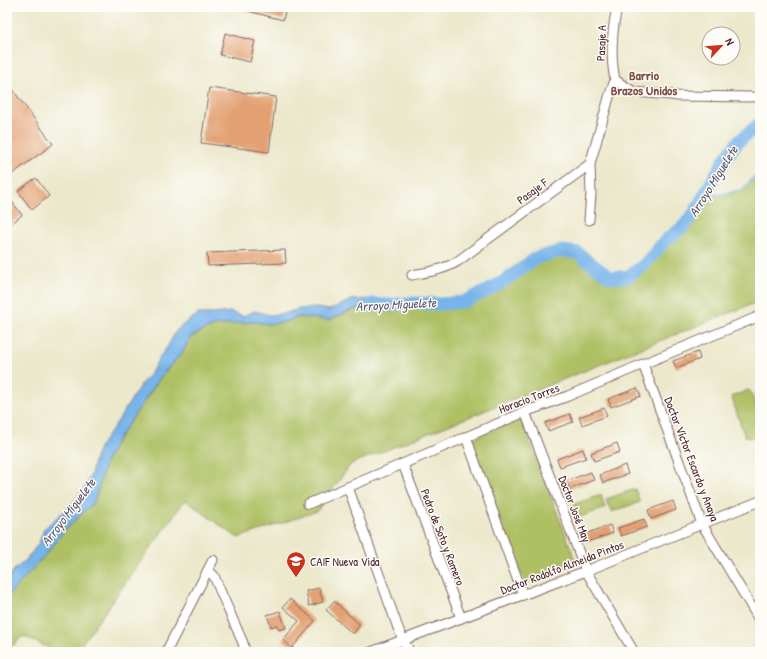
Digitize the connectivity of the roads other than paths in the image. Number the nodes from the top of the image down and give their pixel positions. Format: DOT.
graph roads {
  1 [pos="617,7"];
  2 [pos="615,80"];
  3 [pos="753,97"];
  4 [pos="590,164"];
  5 [pos="589,220"];
  6 [pos="412,275"];
  7 [pos="760,316"];
  8 [pos="643,364"];
  9 [pos="525,412"];
  10 [pos="466,437"];
  11 [pos="403,464"];
  12 [pos="348,487"];
  13 [pos="760,501"];
  14 [pos="308,504"];
  15 [pos="702,524"];
  16 [pos="213,560"];
  17 [pos="208,570"];
  18 [pos="586,571"];
  19 [pos="523,595"];
  20 [pos="461,618"];
  21 [pos="760,621"];
  22 [pos="403,640"];
  23 [pos="166,652"];
  24 [pos="245,652"];
  25 [pos="371,652"];
  26 [pos="410,652"];
  27 [pos="634,652"];
  1 -- 2 [label="street, Pasaje A"];
  2 -- 3 [label="street"];
  2 -- 4 [label="street"];
  4 -- 5 [label="street"];
  4 -- 6 [label="street, Pasaje F"];
  7 -- 8 [label="street, Horacio Torres"];
  8 -- 9 [label="street, Horacio Torres"];
  8 -- 15 [label="street, Doctor Víctor Escardo y Anaya"];
  9 -- 10 [label="street, Horacio Torres"];
  9 -- 18 [label="street, Doctor José May"];
  10 -- 11 [label="street, Horacio Torres"];
  10 -- 19 [label="street"];
  11 -- 12 [label="street, Horacio Torres"];
  11 -- 20 [label="street, Pedro de Soto y Romero"];
  12 -- 14 [label="street, Horacio Torres"];
  12 -- 22 [label="street"];
  13 -- 15 [label="street, Doctor Rodolfo Almeida Pintos"];
  15 -- 18 [label="street, Doctor Rodolfo Almeida Pintos"];
  15 -- 21 [label="street, Doctor Víctor Escardo y Anaya"];
  16 -- 17 [label="street"];
  17 -- 23 [label="street"];
  17 -- 24 [label="street"];
  18 -- 19 [label="street, Doctor Rodolfo Almeida Pintos"];
  18 -- 27 [label="street, Doctor José May"];
  19 -- 20 [label="street, Doctor Rodolfo Almeida Pintos"];
  20 -- 22 [label="street, Doctor Rodolfo Almeida Pintos"];
  22 -- 25 [label="street, Doctor Rodolfo Almeida Pintos"];
  22 -- 26 [label="street"];
}
